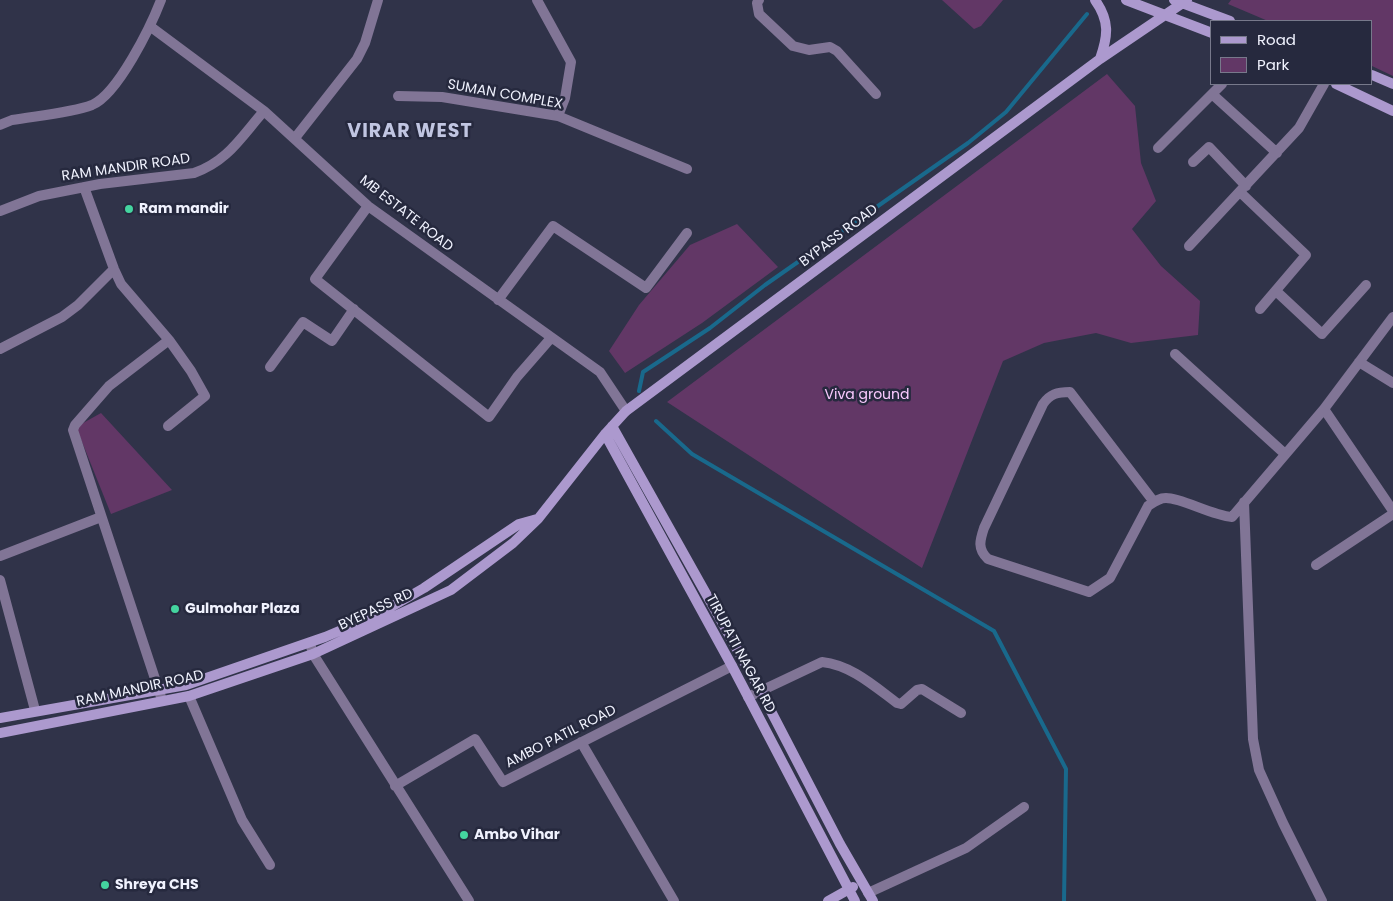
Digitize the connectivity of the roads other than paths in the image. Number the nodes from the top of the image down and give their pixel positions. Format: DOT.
graph roads {
  1 [pos="160,0"];
  2 [pos="378,0"];
  3 [pos="537,0"];
  4 [pos="759,0"];
  5 [pos="1095,0"];
  6 [pos="1126,0"];
  7 [pos="1181,1"];
  8 [pos="1165,16"];
  9 [pos="1228,20"];
  10 [pos="151,27"];
  11 [pos="1210,32"];
  12 [pos="1100,59"];
  13 [pos="1373,75"];
  14 [pos="1393,84"];
  15 [pos="1221,85"];
  16 [pos="1323,85"];
  17 [pos="1338,85"];
  18 [pos="876,94"];
  19 [pos="1212,94"];
  20 [pos="398,96"];
  21 [pos="264,111"];
  22 [pos="1393,111"];
  23 [pos="558,116"];
  24 [pos="0,125"];
  25 [pos="295,138"];
  26 [pos="1158,148"];
  27 [pos="1277,153"];
  28 [pos="1193,162"];
  29 [pos="687,169"];
  30 [pos="84,187"];
  31 [pos="1243,189"];
  32 [pos="368,206"];
  33 [pos="0,211"];
  34 [pos="687,233"];
  35 [pos="1189,246"];
  36 [pos="114,269"];
  37 [pos="1366,285"];
  38 [pos="1276,291"];
  39 [pos="498,300"];
  40 [pos="354,309"];
  41 [pos="1260,309"];
  42 [pos="1393,317"];
  43 [pos="551,338"];
  44 [pos="169,340"];
  45 [pos="0,349"];
  46 [pos="1175,354"];
  47 [pos="1359,362"];
  48 [pos="270,367"];
  49 [pos="1393,383"];
  50 [pos="1324,409"];
  51 [pos="626,411"];
  52 [pos="168,426"];
  53 [pos="609,430"];
  54 [pos="1285,454"];
  55 [pos="1154,502"];
  56 [pos="1244,502"];
  57 [pos="1393,512"];
  58 [pos="101,517"];
  59 [pos="538,519"];
  60 [pos="0,556"];
  61 [pos="1316,565"];
  62 [pos="0,580"];
  63 [pos="310,642"];
  64 [pos="313,654"];
  65 [pos="732,666"];
  66 [pos="158,689"];
  67 [pos="760,690"];
  68 [pos="189,696"];
  69 [pos="748,697"];
  70 [pos="162,700"];
  71 [pos="34,710"];
  72 [pos="961,713"];
  73 [pos="0,718"];
  74 [pos="0,734"];
  75 [pos="581,742"];
  76 [pos="395,786"];
  77 [pos="1024,807"];
  78 [pos="270,865"];
  79 [pos="861,882"];
  80 [pos="848,889"];
  81 [pos="868,898"];
  82 [pos="469,901"];
  83 [pos="674,901"];
  84 [pos="828,901"];
  85 [pos="855,901"];
  86 [pos="1322,901"];
  1 -- 10 [label="street"];
  2 -- 25 [label="street"];
  3 -- 23 [label="street"];
  4 -- 18 [label="street"];
  5 -- 12 [label="main road"];
  6 -- 8 [label="main road"];
  7 -- 8 [label="main road, BYPASS ROAD"];
  7 -- 9 [label="main road"];
  8 -- 11 [label="main road"];
  8 -- 12 [label="main road, BYPASS ROAD"];
  10 -- 21 [label="street, MB ESTATE ROAD"];
  10 -- 24 [label="street"];
  12 -- 51 [label="main road, BYPASS ROAD"];
  13 -- 14 [label="main road"];
  15 -- 19 [label="street"];
  16 -- 27 [label="street"];
  17 -- 22 [label="main road"];
  19 -- 26 [label="street"];
  19 -- 27 [label="street"];
  20 -- 23 [label="street, SUMAN COMPLEX"];
  21 -- 25 [label="street, MB ESTATE ROAD"];
  21 -- 30 [label="street, RAM MANDIR ROAD"];
  23 -- 29 [label="street, SUMAN COMPLEX"];
  25 -- 32 [label="street, MB ESTATE ROAD"];
  27 -- 31 [label="street"];
  28 -- 31 [label="street"];
  30 -- 33 [label="street, RAM MANDIR ROAD"];
  30 -- 36 [label="street"];
  31 -- 35 [label="street"];
  31 -- 38 [label="street"];
  32 -- 39 [label="street, MB ESTATE ROAD"];
  32 -- 40 [label="street"];
  34 -- 39 [label="street"];
  36 -- 44 [label="street"];
  36 -- 45 [label="street"];
  37 -- 38 [label="street"];
  38 -- 41 [label="street"];
  39 -- 43 [label="street, MB ESTATE ROAD"];
  40 -- 43 [label="street"];
  40 -- 48 [label="street"];
  42 -- 47 [label="street"];
  43 -- 51 [label="street, MB ESTATE ROAD"];
  44 -- 52 [label="street"];
  44 -- 58 [label="street"];
  46 -- 54 [label="street"];
  47 -- 49 [label="street"];
  47 -- 50 [label="street"];
  50 -- 54 [label="street"];
  50 -- 57 [label="street"];
  51 -- 53 [label="main road, BYPASS ROAD"];
  53 -- 59 [label="main road, BYPASS ROAD"];
  53 -- 65 [label="main road, TIRUPATI NAGAR RD"];
  53 -- 67 [label="main road"];
  54 -- 56 [label="street"];
  55 -- 55 [label="street"];
  55 -- 56 [label="street"];
  56 -- 86 [label="street"];
  57 -- 61 [label="street"];
  58 -- 60 [label="street"];
  58 -- 66 [label="street"];
  59 -- 63 [label="main road"];
  59 -- 64 [label="main road, BYEPASS RD"];
  62 -- 71 [label="street"];
  63 -- 64 [label="street"];
  63 -- 66 [label="main road"];
  64 -- 68 [label="main road, RAM MANDIR ROAD"];
  64 -- 76 [label="street"];
  65 -- 69 [label="main road, TIRUPATI NAGAR RD"];
  65 -- 75 [label="street, AMBO PATIL ROAD"];
  66 -- 70 [label="street"];
  66 -- 71 [label="main road"];
  67 -- 69 [label="street"];
  67 -- 72 [label="street"];
  67 -- 79 [label="main road"];
  68 -- 70 [label="main road, RAM MANDIR ROAD"];
  68 -- 78 [label="street"];
  69 -- 80 [label="main road, TIRUPATI NAGAR RD"];
  70 -- 74 [label="main road, RAM MANDIR ROAD"];
  71 -- 73 [label="main road"];
  75 -- 76 [label="street, AMBO PATIL ROAD"];
  75 -- 83 [label="street"];
  76 -- 82 [label="street"];
  77 -- 81 [label="street"];
  79 -- 80 [label="main road"];
  79 -- 81 [label="main road"];
  80 -- 84 [label="main road"];
  80 -- 85 [label="main road, TIRUPATI NAGAR RD"];
}
